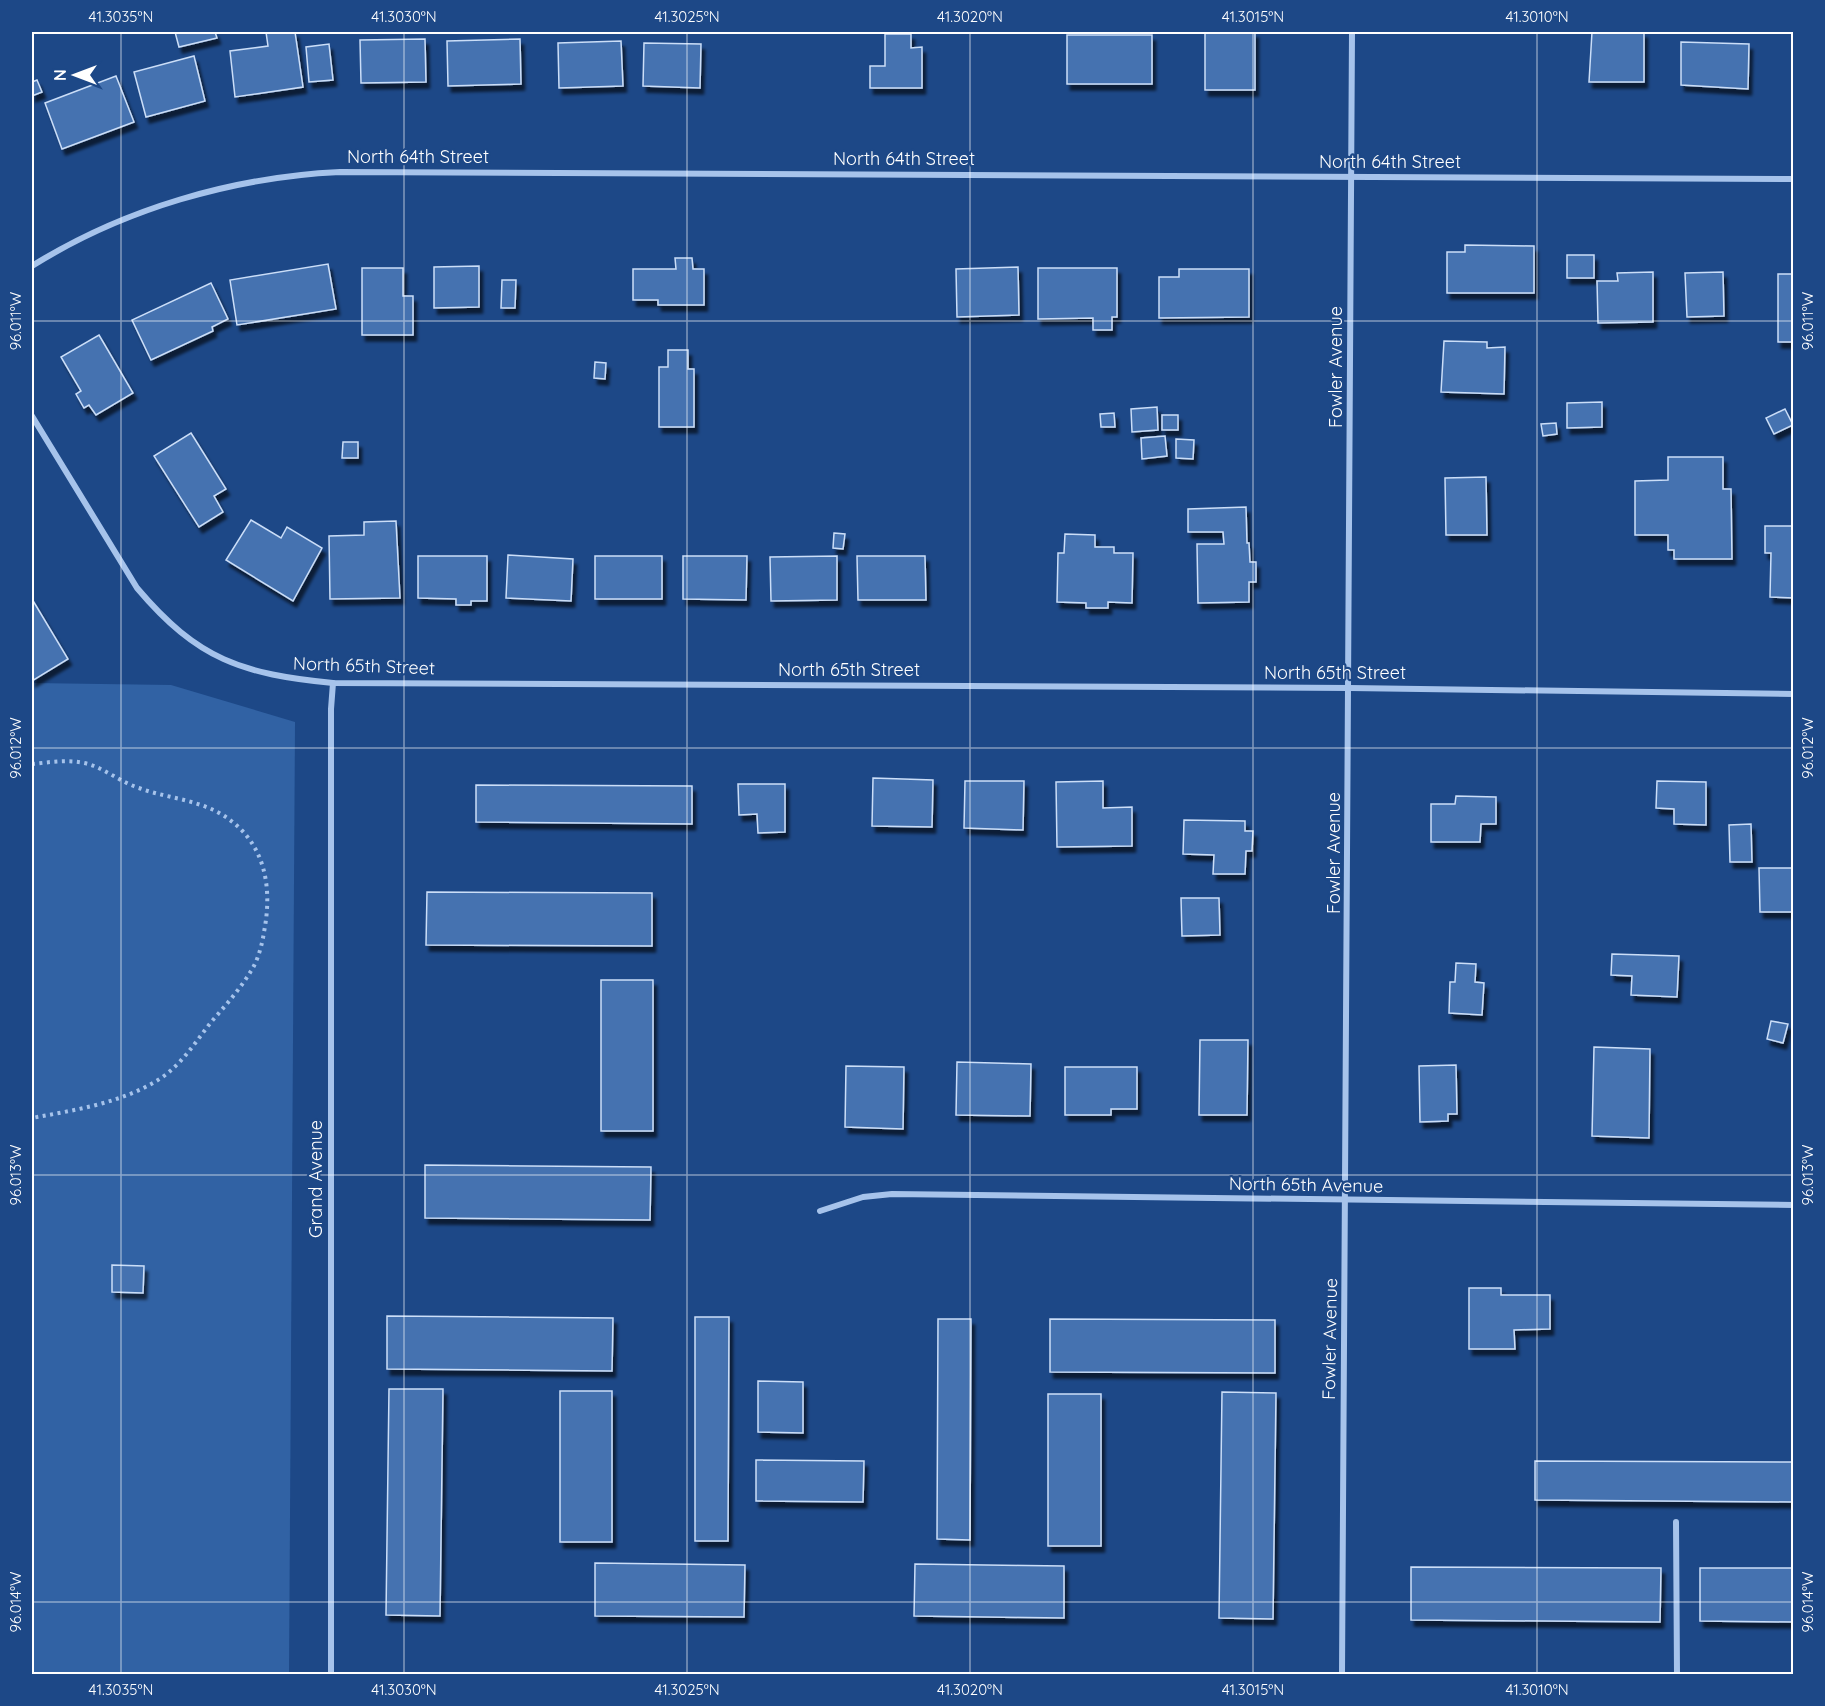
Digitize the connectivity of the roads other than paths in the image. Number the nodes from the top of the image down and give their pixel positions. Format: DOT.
graph roads {
  1 [pos="1352,32"];
  2 [pos="1351,176"];
  3 [pos="1794,179"];
  4 [pos="32,266"];
  5 [pos="32,416"];
  6 [pos="333,683"];
  7 [pos="1350,688"];
  8 [pos="1794,694"];
  9 [pos="1347,1201"];
  10 [pos="1794,1205"];
  11 [pos="820,1211"];
  12 [pos="1676,1522"];
  13 [pos="331,1674"];
  14 [pos="1342,1674"];
  15 [pos="1677,1674"];
  1 -- 2 [label="street, Fowler Avenue"];
  2 -- 3 [label="street, North 64th Street"];
  2 -- 4 [label="street, North 64th Street"];
  2 -- 7 [label="street, Fowler Avenue"];
  5 -- 6 [label="street, North 65th Street"];
  6 -- 7 [label="street, North 65th Street"];
  6 -- 13 [label="street, Grand Avenue"];
  7 -- 8 [label="street, North 65th Street"];
  7 -- 9 [label="street, Fowler Avenue"];
  9 -- 10 [label="street, North 65th Avenue"];
  9 -- 11 [label="street, North 65th Avenue"];
  9 -- 14 [label="street, Fowler Avenue"];
  12 -- 15 [label="street"];
}
